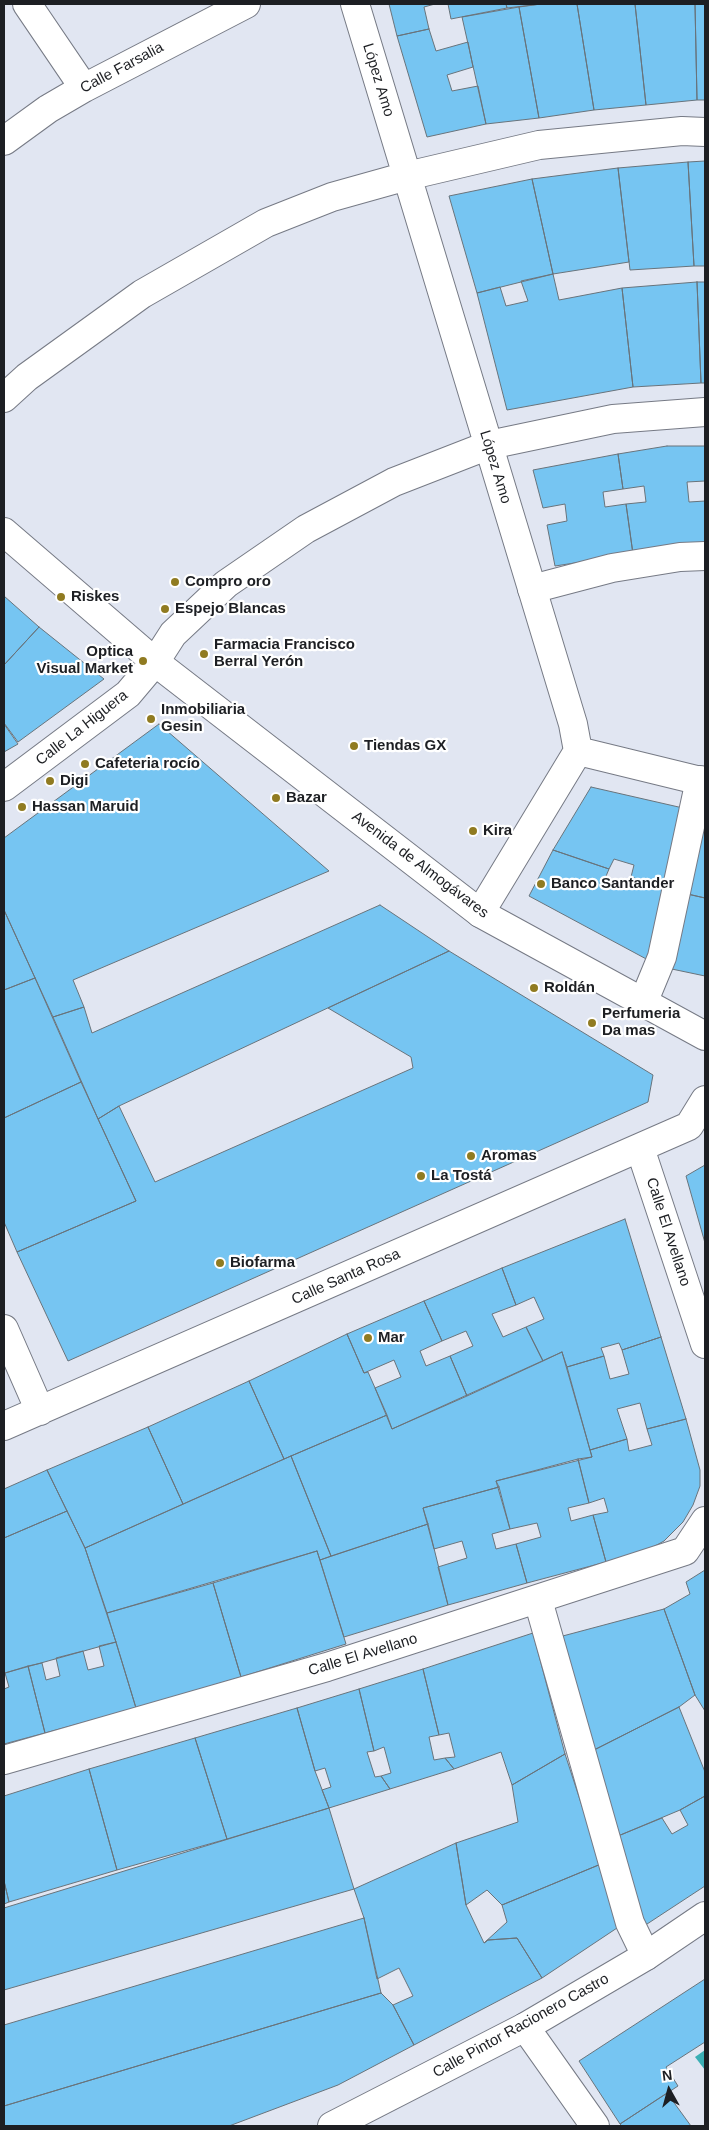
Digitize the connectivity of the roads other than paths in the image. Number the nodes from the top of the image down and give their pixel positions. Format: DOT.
graph roads {
  1 [pos="26,4"];
  2 [pos="246,4"];
  3 [pos="355,4"];
  4 [pos="84,88"];
  5 [pos="705,132"];
  6 [pos="4,141"];
  7 [pos="408,176"];
  8 [pos="4,398"];
  9 [pos="705,412"];
  10 [pos="489,445"];
  11 [pos="4,532"];
  12 [pos="705,556"];
  13 [pos="532,589"];
  14 [pos="155,662"];
  15 [pos="578,751"];
  16 [pos="703,781"];
  17 [pos="4,787"];
  18 [pos="480,913"];
  19 [pos="643,1003"];
  20 [pos="705,1036"];
  21 [pos="705,1100"];
  22 [pos="697,1121"];
  23 [pos="640,1148"];
  24 [pos="4,1329"];
  25 [pos="705,1344"];
  26 [pos="40,1411"];
  27 [pos="4,1426"];
  28 [pos="705,1521"];
  29 [pos="538,1600"];
  30 [pos="4,1760"];
  31 [pos="705,1916"];
  32 [pos="646,1956"];
  33 [pos="525,2027"];
  34 [pos="332,2126"];
  35 [pos="595,2126"];
  1 -- 4 [label="street"];
  2 -- 4 [label="street, Calle Farsalia"];
  3 -- 7 [label="street, López Amo"];
  4 -- 6 [label="street, Calle Farsalia"];
  5 -- 7 [label="street"];
  7 -- 8 [label="street"];
  7 -- 10 [label="street, López Amo"];
  9 -- 10 [label="street, Calle La Higuera"];
  10 -- 13 [label="street, López Amo"];
  10 -- 14 [label="street, Calle La Higuera"];
  11 -- 14 [label="street, Avenida de Almogávares"];
  12 -- 13 [label="street"];
  13 -- 15 [label="street, López Amo"];
  14 -- 17 [label="street, Calle La Higuera"];
  14 -- 18 [label="street, Avenida de Almogávares"];
  15 -- 16 [label="street"];
  15 -- 18 [label="street"];
  16 -- 19 [label="street"];
  18 -- 19 [label="street, Avenida de Almogávares"];
  19 -- 20 [label="street, Avenida de Almogávares"];
  21 -- 22 [label="street, Calle Santa Rosa"];
  22 -- 23 [label="street, Calle Santa Rosa"];
  23 -- 25 [label="street, Calle El Avellano"];
  23 -- 26 [label="street, Calle Santa Rosa"];
  24 -- 26 [label="street"];
  26 -- 27 [label="street, Calle Santa Rosa"];
  28 -- 29 [label="street, Calle El Avellano"];
  29 -- 30 [label="street, Calle El Avellano"];
  29 -- 32 [label="street"];
  31 -- 32 [label="street, Calle Pintor Racionero Castro"];
  32 -- 33 [label="street, Calle Pintor Racionero Castro"];
  33 -- 34 [label="street, Calle Pintor Racionero Castro"];
  33 -- 35 [label="street"];
}
